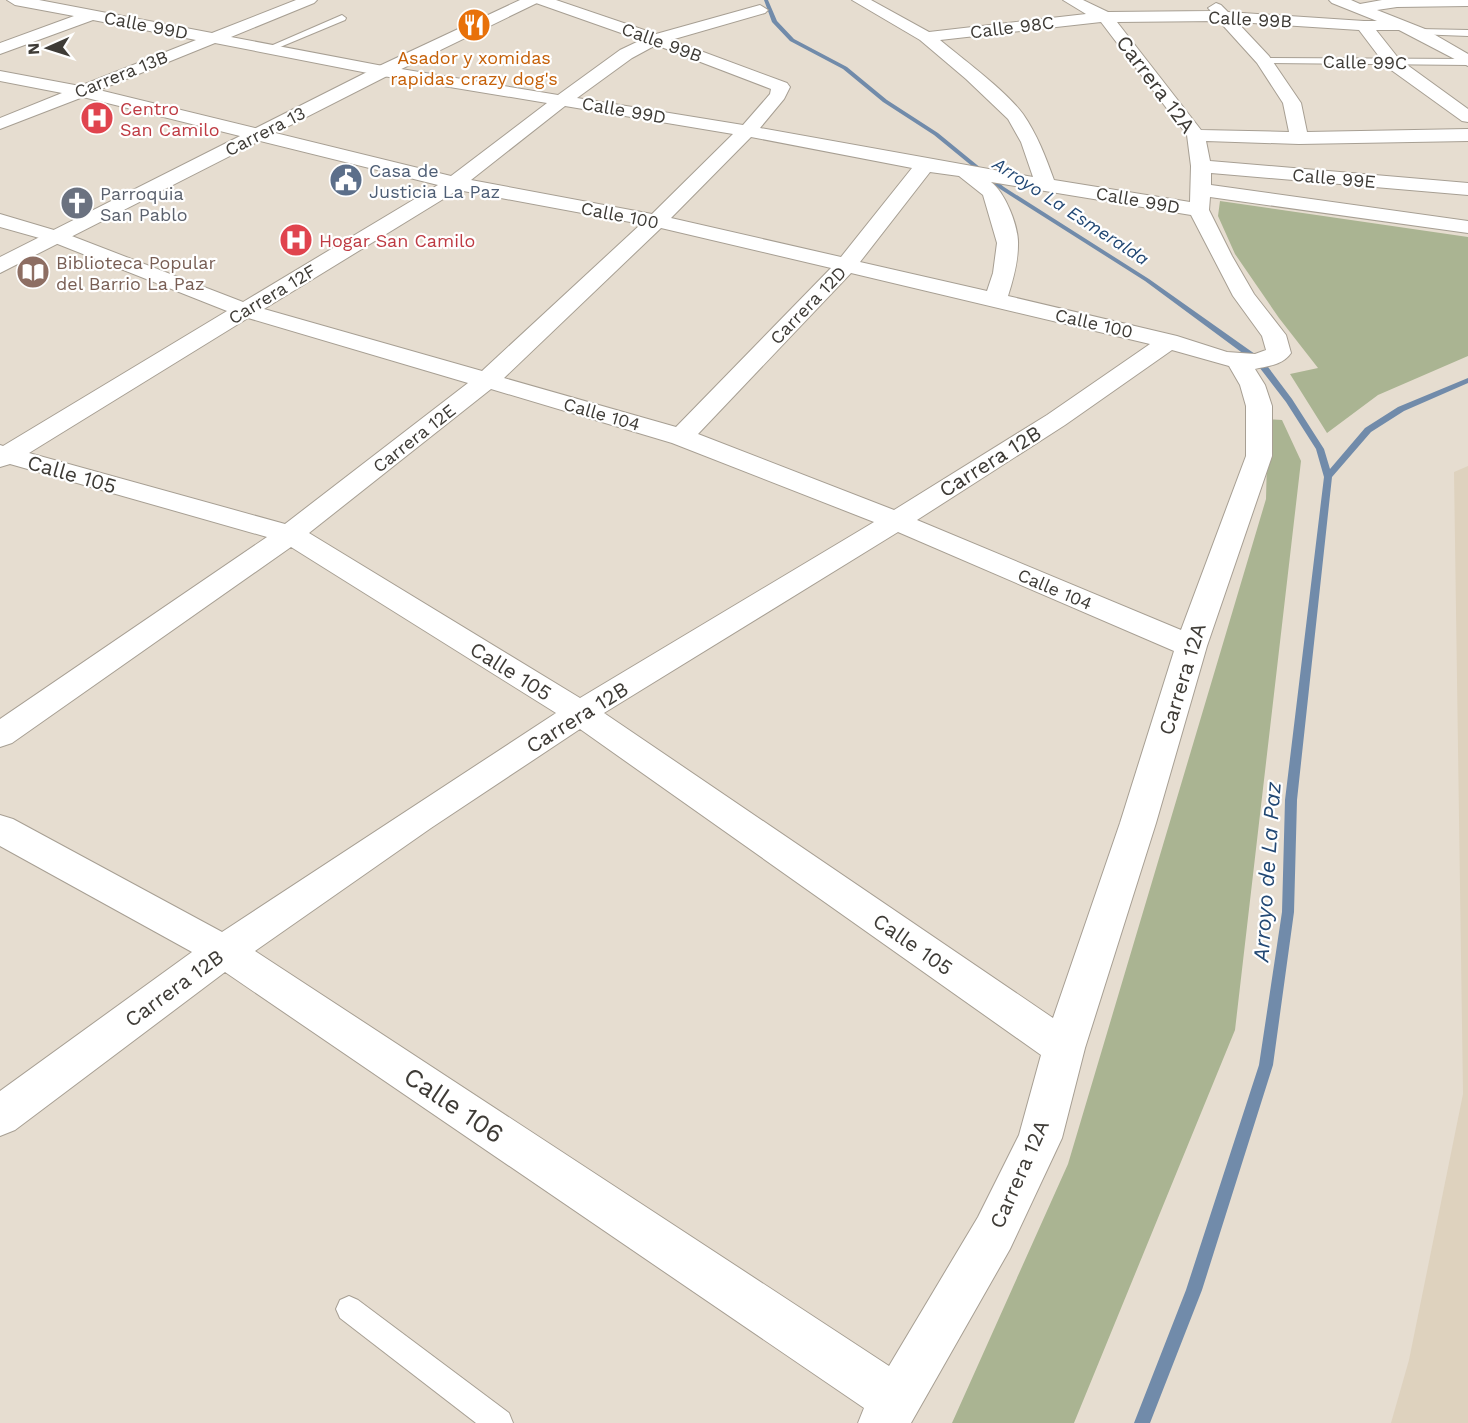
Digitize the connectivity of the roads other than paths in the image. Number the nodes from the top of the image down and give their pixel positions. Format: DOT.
graph roads {
  1 [pos="15,0"];
  2 [pos="309,0"];
  3 [pos="532,0"];
  4 [pos="541,0"];
  5 [pos="860,0"];
  6 [pos="1071,0"];
  7 [pos="1211,0"];
  8 [pos="1337,0"];
  9 [pos="1468,1"];
  10 [pos="120,4"];
  11 [pos="1362,8"];
  12 [pos="760,10"];
  13 [pos="91,15"];
  14 [pos="1221,16"];
  15 [pos="1102,17"];
  16 [pos="342,18"];
  17 [pos="1402,25"];
  18 [pos="1364,26"];
  19 [pos="1419,32"];
  20 [pos="1468,33"];
  21 [pos="211,38"];
  22 [pos="926,38"];
  23 [pos="655,39"];
  24 [pos="270,48"];
  25 [pos="0,49"];
  26 [pos="1263,60"];
  27 [pos="1468,62"];
  28 [pos="1394,63"];
  29 [pos="383,71"];
  30 [pos="0,76"];
  31 [pos="781,87"];
  32 [pos="80,91"];
  33 [pos="562,99"];
  34 [pos="1468,117"];
  35 [pos="0,124"];
  36 [pos="747,130"];
  37 [pos="258,134"];
  38 [pos="1196,135"];
  39 [pos="1468,135"];
  40 [pos="1299,138"];
  41 [pos="925,165"];
  42 [pos="1201,166"];
  43 [pos="969,172"];
  44 [pos="455,183"];
  45 [pos="1046,184"];
  46 [pos="1468,189"];
  47 [pos="1200,200"];
  48 [pos="0,220"];
  49 [pos="657,221"];
  50 [pos="1468,227"];
  51 [pos="57,237"];
  52 [pos="846,265"];
  53 [pos="0,266"];
  54 [pos="995,300"];
  55 [pos="244,310"];
  56 [pos="1169,341"];
  57 [pos="1254,361"];
  58 [pos="486,381"];
  59 [pos="681,437"];
  60 [pos="2,456"];
  61 [pos="896,521"];
  62 [pos="290,534"];
  63 [pos="1191,646"];
  64 [pos="580,713"];
  65 [pos="0,735"];
  66 [pos="0,829"];
  67 [pos="224,951"];
  68 [pos="1064,1048"];
  69 [pos="0,1116"];
  70 [pos="349,1309"];
  71 [pos="890,1412"];
  72 [pos="499,1423"];
  1 -- 13 [label="street, Calle 99D"];
  2 -- 21 [label="street, Carrera 13B"];
  3 -- 29 [label="street, Carrera 13"];
  4 -- 23 [label="street, Calle 99B"];
  5 -- 22 [label="street"];
  6 -- 15 [label="street, Carrera 12A"];
  7 -- 14 [label="street"];
  8 -- 11 [label="street"];
  9 -- 11 [label="street"];
  10 -- 13 [label="street"];
  11 -- 17 [label="street"];
  12 -- 23 [label="street, Carrera 12F"];
  13 -- 21 [label="street, Calle 99D"];
  13 -- 25 [label="street"];
  14 -- 15 [label="street, Calle 99B"];
  14 -- 18 [label="street, Calle 99B"];
  14 -- 26 [label="street"];
  15 -- 22 [label="street, Calle 98C"];
  15 -- 38 [label="street, Carrera 12A"];
  16 -- 24 [label="lane"];
  17 -- 18 [label="street, Calle 99B"];
  17 -- 19 [label="street"];
  18 -- 28 [label="street"];
  19 -- 20 [label="lane, Calle 99C"];
  19 -- 27 [label="street"];
  21 -- 24 [label="street, Calle 99D"];
  21 -- 32 [label="street, Carrera 13B"];
  22 -- 45 [label="street"];
  23 -- 31 [label="street, Calle 99B"];
  23 -- 33 [label="street, Carrera 12F"];
  24 -- 29 [label="street, Calle 99D"];
  26 -- 28 [label="lane, Calle 99C"];
  26 -- 40 [label="street"];
  27 -- 28 [label="lane, Calle 99C"];
  28 -- 34 [label="street"];
  29 -- 33 [label="street, Calle 99D"];
  29 -- 37 [label="street, Carrera 13"];
  30 -- 32 [label="street, Calle 100"];
  31 -- 36 [label="street, Carrera 12E"];
  32 -- 35 [label="street, Carrera 13B"];
  32 -- 37 [label="street, Calle 100"];
  33 -- 36 [label="street, Calle 99D"];
  33 -- 44 [label="street, Carrera 12F"];
  36 -- 41 [label="street, Calle 99D"];
  36 -- 49 [label="street, Carrera 12E"];
  37 -- 44 [label="street, Calle 100"];
  37 -- 51 [label="street, Carrera 13"];
  38 -- 40 [label="street"];
  38 -- 42 [label="street, Carrera 12A"];
  39 -- 40 [label="street"];
  41 -- 43 [label="street, Calle 99D"];
  41 -- 52 [label="street, Carrera 12D"];
  42 -- 46 [label="street, Calle 99E"];
  42 -- 47 [label="street, Carrera 12A"];
  43 -- 45 [label="street, Calle 99D"];
  43 -- 54 [label="street"];
  44 -- 49 [label="street, Calle 100"];
  44 -- 55 [label="street, Carrera 12F"];
  45 -- 47 [label="street, Calle 99D"];
  47 -- 50 [label="street, Calle 99D"];
  47 -- 57 [label="street, Carrera 12A"];
  48 -- 51 [label="street, Calle 104"];
  49 -- 52 [label="street, Calle 100"];
  49 -- 58 [label="street, Carrera 12E"];
  51 -- 53 [label="street, Carrera 13"];
  51 -- 55 [label="street, Calle 104"];
  52 -- 54 [label="street, Calle 100"];
  52 -- 59 [label="street, Carrera 12D"];
  54 -- 56 [label="street, Calle 100"];
  55 -- 58 [label="street, Calle 104"];
  55 -- 60 [label="street, Carrera 12F"];
  56 -- 57 [label="street, Calle 100"];
  56 -- 61 [label="street, Carrera 12B"];
  57 -- 63 [label="street, Carrera 12A"];
  58 -- 59 [label="street, Calle 104"];
  58 -- 62 [label="street, Carrera 12E"];
  59 -- 61 [label="street, Calle 104"];
  60 -- 62 [label="street, Calle 105"];
  61 -- 63 [label="street, Calle 104"];
  61 -- 64 [label="street, Carrera 12B"];
  62 -- 64 [label="street, Calle 105"];
  62 -- 65 [label="street, Carrera 12E"];
  63 -- 68 [label="street, Carrera 12A"];
  64 -- 67 [label="street, Carrera 12B"];
  64 -- 68 [label="street, Calle 105"];
  66 -- 67 [label="street, Calle 106"];
  67 -- 69 [label="street, Carrera 12B"];
  67 -- 71 [label="street, Calle 106"];
  68 -- 71 [label="street, Carrera 12A"];
  70 -- 72 [label="lane"];
}
